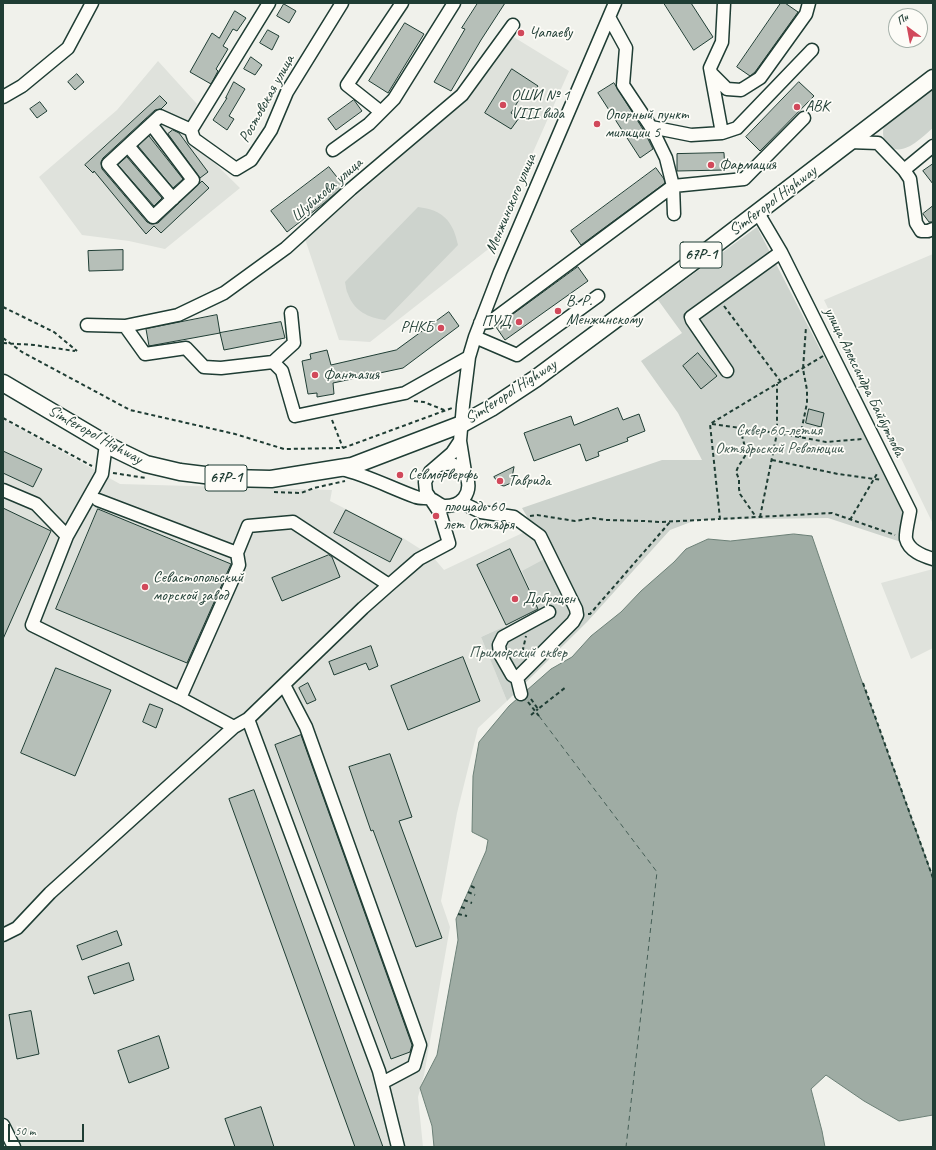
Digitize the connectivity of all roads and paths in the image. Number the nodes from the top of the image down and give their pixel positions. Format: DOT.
graph roads {
  1 [pos="92,3"];
  2 [pos="269,3"];
  3 [pos="342,3"];
  4 [pos="402,3"];
  5 [pos="454,3"];
  6 [pos="615,3"];
  7 [pos="724,3"];
  8 [pos="809,3"];
  9 [pos="609,17"];
  10 [pos="513,25"];
  11 [pos="812,50"];
  12 [pos="711,73"];
  13 [pos="933,78"];
  14 [pos="3,97"];
  15 [pos="382,112"];
  16 [pos="804,118"];
  17 [pos="876,122"];
  18 [pos="151,124"];
  19 [pos="651,127"];
  20 [pos="192,130"];
  21 [pos="722,134"];
  22 [pos="849,142"];
  23 [pos="878,143"];
  24 [pos="128,146"];
  25 [pos="933,146"];
  26 [pos="334,150"];
  27 [pos="904,170"];
  28 [pos="673,186"];
  29 [pos="173,199"];
  30 [pos="758,213"];
  31 [pos="674,214"];
  32 [pos="933,229"];
  33 [pos="781,252"];
  34 [pos="598,296"];
  35 [pos="718,297"];
  36 [pos="808,305"];
  37 [pos="3,307"];
  38 [pos="291,313"];
  39 [pos="480,323"];
  40 [pos="87,325"];
  41 [pos="125,326"];
  42 [pos="3,338"];
  43 [pos="475,338"];
  44 [pos="3,344"];
  45 [pos="12,344"];
  46 [pos="831,352"];
  47 [pos="469,357"];
  48 [pos="273,362"];
  49 [pos="803,369"];
  50 [pos="727,371"];
  51 [pos="781,382"];
  52 [pos="3,383"];
  53 [pos="777,384"];
  54 [pos="398,394"];
  55 [pos="463,405"];
  56 [pos="328,409"];
  57 [pos="445,410"];
  58 [pos="462,424"];
  59 [pos="710,424"];
  60 [pos="740,428"];
  61 [pos="777,433"];
  62 [pos="800,437"];
  63 [pos="873,438"];
  64 [pos="460,441"];
  65 [pos="106,444"];
  66 [pos="343,448"];
  67 [pos="772,460"];
  68 [pos="884,460"];
  69 [pos="440,465"];
  70 [pos="338,468"];
  71 [pos="465,472"];
  72 [pos="874,479"];
  73 [pos="895,481"];
  74 [pos="3,490"];
  75 [pos="431,499"];
  76 [pos="98,500"];
  77 [pos="460,502"];
  78 [pos="514,517"];
  79 [pos="756,517"];
  80 [pos="760,517"];
  81 [pos="720,519"];
  82 [pos="850,520"];
  83 [pos="671,522"];
  84 [pos="67,536"];
  85 [pos="906,539"];
  86 [pos="237,553"];
  87 [pos="933,559"];
  88 [pos="389,585"];
  89 [pos="549,612"];
  90 [pos="577,615"];
  91 [pos="528,623"];
  92 [pos="517,678"];
  93 [pos="863,683"];
  94 [pos="284,685"];
  95 [pos="566,687"];
  96 [pos="525,696"];
  97 [pos="180,698"];
  98 [pos="538,709"];
  99 [pos="531,715"];
  100 [pos="539,716"];
  101 [pos="248,719"];
  102 [pos="234,727"];
  103 [pos="933,878"];
  104 [pos="470,886"];
  105 [pos="477,889"];
  106 [pos="468,892"];
  107 [pos="475,894"];
  108 [pos="464,900"];
  109 [pos="472,903"];
  110 [pos="461,907"];
  111 [pos="468,908"];
  112 [pos="458,914"];
  113 [pos="468,916"];
  114 [pos="3,936"];
  115 [pos="382,1083"];
  116 [pos="3,1125"];
  117 [pos="14,1147"];
  118 [pos="398,1147"];
  1 -- 14 [label="street"];
  2 -- 20 [label="street"];
  3 -- 20 [label="street, Ростовская улица"];
  4 -- 15 [label="street"];
  5 -- 15 [label="street, Шубикова улица"];
  6 -- 9 [label="street, Менжинского улица"];
  7 -- 12 [label="street"];
  8 -- 12 [label="street"];
  9 -- 19 [label="street"];
  9 -- 39 [label="street, Менжинского улица"];
  10 -- 41 [label="street, Шубикова улица"];
  11 -- 21 [label="street"];
  12 -- 21 [label="street"];
  13 -- 17 [label="main road, Simferopol Highway / 67Р-1"];
  15 -- 26 [label="street, Шубикова улица"];
  16 -- 28 [label="street"];
  17 -- 22 [label="main road, Simferopol Highway / 67Р-1"];
  17 -- 23 [label="street"];
  18 -- 20 [label="street"];
  18 -- 24 [label="street"];
  18 -- 29 [label="street"];
  19 -- 21 [label="street"];
  19 -- 28 [label="street"];
  22 -- 23 [label="street"];
  22 -- 30 [label="main road, Simferopol Highway / 67Р-1"];
  23 -- 27 [label="street"];
  24 -- 29 [label="street"];
  24 -- 29 [label="street"];
  25 -- 27 [label="street"];
  27 -- 32 [label="street"];
  28 -- 31 [label="street"];
  28 -- 39 [label="street"];
  30 -- 33 [label="street, улица Александра Байбутлова"];
  30 -- 58 [label="main road, Simferopol Highway / 67Р-1"];
  33 -- 35 [label="street"];
  33 -- 36 [label="street, улица Александра Байбутлова"];
  34 -- 43 [label="street"];
  35 -- 50 [label="street"];
  35 -- 51 [label="path"];
  36 -- 46 [label="street, улица Александра Байбутлова"];
  36 -- 49 [label="path"];
  37 -- 45 [label="path"];
  38 -- 48 [label="street"];
  39 -- 43 [label="street, Менжинского улица"];
  40 -- 41 [label="street, Шубикова улица"];
  41 -- 48 [label="street"];
  42 -- 45 [label="path"];
  43 -- 47 [label="street, Менжинского улица"];
  44 -- 45 [label="path"];
  45 -- 66 [label="path"];
  46 -- 49 [label="path"];
  46 -- 63 [label="street, улица Александра Байбутлова"];
  47 -- 54 [label="street"];
  47 -- 55 [label="street, Менжинского улица"];
  48 -- 56 [label="street"];
  49 -- 51 [label="path"];
  49 -- 62 [label="path"];
  51 -- 53 [label="path"];
  52 -- 65 [label="main road, Simferopol Highway / 67Р-1"];
  53 -- 59 [label="path"];
  53 -- 61 [label="path"];
  54 -- 56 [label="street"];
  54 -- 57 [label="path"];
  55 -- 57 [label="path"];
  55 -- 58 [label="street, Менжинского улица"];
  56 -- 66 [label="path"];
  57 -- 66 [label="path"];
  58 -- 64 [label="street, Менжинского улица"];
  58 -- 70 [label="main road, Simferopol Highway / 67Р-1"];
  59 -- 60 [label="path"];
  59 -- 81 [label="path"];
  60 -- 61 [label="path"];
  60 -- 79 [label="path"];
  61 -- 62 [label="path"];
  61 -- 67 [label="path"];
  62 -- 63 [label="path"];
  63 -- 68 [label="street, улица Александра Байбутлова"];
  64 -- 69 [label="street"];
  64 -- 71 [label="street"];
  65 -- 70 [label="main road, Simferopol Highway / 67Р-1"];
  65 -- 84 [label="street"];
  67 -- 72 [label="path"];
  67 -- 80 [label="path"];
  68 -- 72 [label="path"];
  68 -- 73 [label="street, улица Александра Байбутлова"];
  69 -- 71 [label="street"];
  69 -- 75 [label="street"];
  70 -- 75 [label="street"];
  71 -- 77 [label="street"];
  72 -- 73 [label="path"];
  72 -- 82 [label="path"];
  73 -- 85 [label="street, улица Александра Байбутлова"];
  74 -- 84 [label="street"];
  75 -- 77 [label="street"];
  75 -- 88 [label="street"];
  76 -- 86 [label="street"];
  77 -- 78 [label="street"];
  78 -- 83 [label="path"];
  78 -- 90 [label="street"];
  79 -- 80 [label="path"];
  79 -- 81 [label="path"];
  80 -- 82 [label="path"];
  81 -- 83 [label="path"];
  82 -- 85 [label="path"];
  83 -- 90 [label="path"];
  84 -- 97 [label="street"];
  85 -- 87 [label="street"];
  86 -- 88 [label="street"];
  86 -- 97 [label="street"];
  88 -- 94 [label="street"];
  89 -- 91 [label="street"];
  90 -- 92 [label="street"];
  91 -- 92 [label="path"];
  91 -- 92 [label="street"];
  92 -- 96 [label="street"];
  93 -- 103 [label="path"];
  94 -- 101 [label="street"];
  94 -- 115 [label="street"];
  95 -- 98 [label="path"];
  96 -- 98 [label="path"];
  96 -- 100 [label="path"];
  97 -- 102 [label="street"];
  98 -- 99 [label="path"];
  101 -- 102 [label="street"];
  101 -- 115 [label="street"];
  102 -- 114 [label="street"];
  104 -- 105 [label="path"];
  106 -- 107 [label="path"];
  108 -- 109 [label="path"];
  110 -- 111 [label="path"];
  112 -- 113 [label="path"];
  115 -- 118 [label="street"];
  116 -- 117 [label="street"];
}
